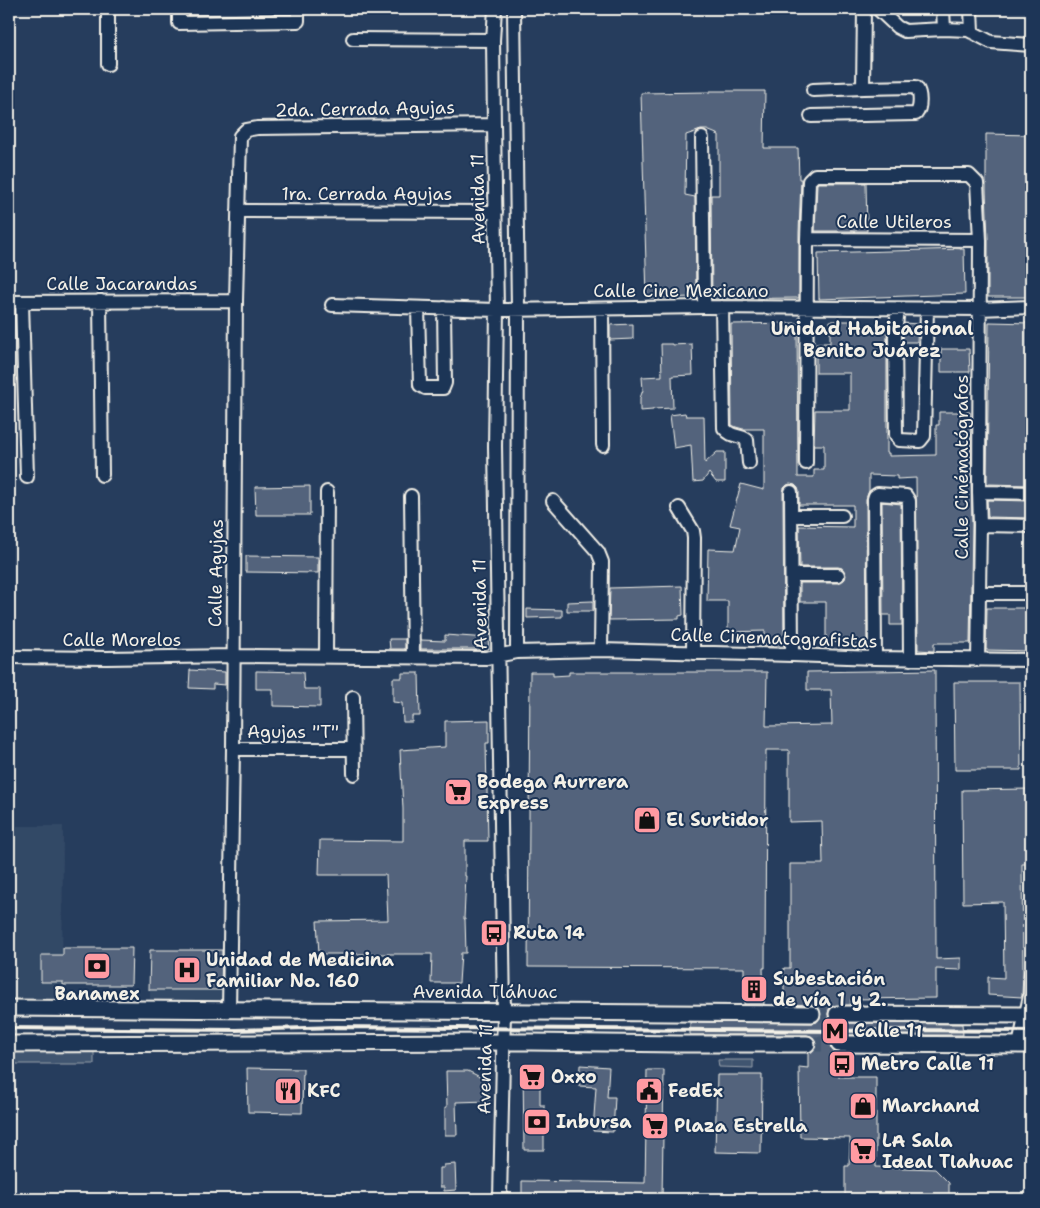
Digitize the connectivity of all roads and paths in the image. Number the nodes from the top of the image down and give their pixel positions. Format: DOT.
graph roads {
  1 [pos="108,9"];
  2 [pos="179,9"];
  3 [pos="298,9"];
  4 [pos="495,9"];
  5 [pos="514,9"];
  6 [pos="864,9"];
  7 [pos="878,9"];
  8 [pos="943,9"];
  9 [pos="971,9"];
  10 [pos="944,29"];
  11 [pos="972,32"];
  12 [pos="353,39"];
  13 [pos="493,40"];
  14 [pos="1031,45"];
  15 [pos="108,64"];
  16 [pos="863,88"];
  17 [pos="813,90"];
  18 [pos="812,116"];
  19 [pos="494,125"];
  20 [pos="240,136"];
  21 [pos="702,138"];
  22 [pos="238,211"];
  23 [pos="496,212"];
  24 [pos="807,239"];
  25 [pos="980,240"];
  26 [pos="100,301"];
  27 [pos="236,301"];
  28 [pos="9,302"];
  29 [pos="22,302"];
  30 [pos="332,305"];
  31 [pos="705,307"];
  32 [pos="722,307"];
  33 [pos="807,307"];
  34 [pos="418,308"];
  35 [pos="444,308"];
  36 [pos="927,308"];
  37 [pos="1031,308"];
  38 [pos="518,309"];
  39 [pos="602,309"];
  40 [pos="898,309"];
  41 [pos="979,309"];
  42 [pos="497,310"];
  43 [pos="603,445"];
  44 [pos="495,446"];
  45 [pos="517,446"];
  46 [pos="749,462"];
  47 [pos="806,462"];
  48 [pos="102,475"];
  49 [pos="27,478"];
  50 [pos="327,492"];
  51 [pos="791,492"];
  52 [pos="979,492"];
  53 [pos="1031,493"];
  54 [pos="411,496"];
  55 [pos="553,501"];
  56 [pos="680,508"];
  57 [pos="792,516"];
  58 [pos="842,516"];
  59 [pos="980,526"];
  60 [pos="1031,526"];
  61 [pos="792,575"];
  62 [pos="838,575"];
  63 [pos="979,593"];
  64 [pos="1031,593"];
  65 [pos="601,650"];
  66 [pos="516,652"];
  67 [pos="693,653"];
  68 [pos="498,655"];
  69 [pos="792,655"];
  70 [pos="233,656"];
  71 [pos="9,657"];
  72 [pos="326,657"];
  73 [pos="413,657"];
  74 [pos="875,658"];
  75 [pos="910,659"];
  76 [pos="978,660"];
  77 [pos="1031,660"];
  78 [pos="352,697"];
  79 [pos="233,749"];
  80 [pos="353,750"];
  81 [pos="354,774"];
  82 [pos="1031,972"];
  83 [pos="9,1008"];
  84 [pos="229,1010"];
  85 [pos="504,1011"];
  86 [pos="812,1014"];
  87 [pos="837,1014"];
  88 [pos="1029,1015"];
  89 [pos="503,1042"];
  90 [pos="9,1044"];
  91 [pos="807,1044"];
  92 [pos="839,1044"];
  93 [pos="1025,1045"];
  94 [pos="500,1199"];
  1 -- 15 [label="street"];
  2 -- 3 [label="street"];
  4 -- 13 [label="street, Avenida 11"];
  5 -- 38 [label="street, Avenida 11"];
  6 -- 16 [label="street"];
  7 -- 10 [label="street"];
  8 -- 10 [label="street"];
  9 -- 11 [label="street"];
  10 -- 11 [label="street"];
  11 -- 14 [label="street"];
  12 -- 13 [label="street"];
  13 -- 19 [label="street, Avenida 11"];
  16 -- 17 [label="street"];
  16 -- 18 [label="street"];
  19 -- 20 [label="street, 2da. Cerrada Agujas"];
  19 -- 23 [label="street, Avenida 11"];
  20 -- 22 [label="street, Calle Agujas"];
  21 -- 31 [label="street"];
  22 -- 23 [label="street, 1ra. Cerrada Agujas"];
  22 -- 27 [label="street, Calle Agujas"];
  23 -- 42 [label="street, Avenida 11"];
  24 -- 25 [label="street, Calle Utileros"];
  24 -- 25 [label="street, Calle Cinématógrafos"];
  24 -- 33 [label="street"];
  25 -- 41 [label="street, Calle Cinématógrafos"];
  26 -- 27 [label="street, Calle Jacarandas"];
  26 -- 29 [label="street, Calle Jacarandas"];
  26 -- 48 [label="street"];
  27 -- 70 [label="street, Calle Agujas"];
  28 -- 29 [label="street, Calle Jacarandas"];
  29 -- 49 [label="street"];
  30 -- 34 [label="street, Calle Cine Mexicano"];
  31 -- 32 [label="street, Calle Cine Mexicano"];
  31 -- 39 [label="street, Calle Cine Mexicano"];
  32 -- 33 [label="street, Calle Cine Mexicano"];
  32 -- 46 [label="street"];
  33 -- 40 [label="street, Calle Cine Mexicano"];
  33 -- 47 [label="street"];
  34 -- 35 [label="street, Calle Cine Mexicano"];
  34 -- 35 [label="street"];
  35 -- 42 [label="street, Calle Cine Mexicano"];
  36 -- 40 [label="street, Calle Cine Mexicano"];
  36 -- 40 [label="street"];
  36 -- 41 [label="street, Calle Cine Mexicano"];
  37 -- 41 [label="street, Calle Cine Mexicano"];
  38 -- 39 [label="street, Calle Cine Mexicano"];
  38 -- 42 [label="street, Calle Cine Mexicano"];
  38 -- 45 [label="street, Avenida 11"];
  39 -- 43 [label="street"];
  41 -- 52 [label="street, Calle Cinématógrafos"];
  42 -- 44 [label="street, Avenida 11"];
  44 -- 45 [label="street"];
  44 -- 68 [label="street, Avenida 11"];
  45 -- 66 [label="street, Avenida 11"];
  50 -- 72 [label="street"];
  51 -- 57 [label="street"];
  52 -- 53 [label="street"];
  52 -- 59 [label="street, Calle Cinématógrafos"];
  54 -- 73 [label="street"];
  55 -- 65 [label="street"];
  56 -- 67 [label="street"];
  57 -- 58 [label="street"];
  57 -- 61 [label="street"];
  59 -- 60 [label="street"];
  59 -- 63 [label="street, Calle Cinématógrafos"];
  61 -- 62 [label="street"];
  61 -- 69 [label="street"];
  63 -- 64 [label="street"];
  63 -- 76 [label="street, Calle Cinématógrafos"];
  65 -- 66 [label="street, Calle Cinematografistas"];
  65 -- 67 [label="street, Calle Cinematografistas"];
  66 -- 68 [label="street, Calle Morelos"];
  67 -- 69 [label="street, Calle Cinematografistas"];
  68 -- 73 [label="street, Calle Morelos"];
  68 -- 85 [label="street, Avenida 11"];
  69 -- 74 [label="street, Calle Cinematografistas"];
  70 -- 71 [label="street, Calle Morelos"];
  70 -- 72 [label="street, Calle Morelos"];
  70 -- 79 [label="street, Calle Agujas"];
  72 -- 73 [label="street, Calle Morelos"];
  74 -- 75 [label="street, Calle Cinematografistas"];
  74 -- 75 [label="street"];
  75 -- 76 [label="street, Calle Cinematografistas"];
  76 -- 77 [label="street, Calle Cinematografistas"];
  78 -- 80 [label="street"];
  79 -- 80 [label="street, Agujas \"T\""];
  79 -- 84 [label="street, Calle Agujas"];
  80 -- 81 [label="street"];
  82 -- 88 [label="street"];
  83 -- 84 [label="main road, Avenida Tláhuac"];
  84 -- 85 [label="main road, Avenida Tláhuac"];
  85 -- 86 [label="main road, Avenida Tláhuac"];
  85 -- 89 [label="street, Avenida 11"];
  87 -- 88 [label="main road"];
  88 -- 93 [label="street"];
  89 -- 90 [label="main road"];
  89 -- 91 [label="main road"];
  89 -- 94 [label="street, Avenida 11"];
  92 -- 93 [label="main road"];
}
